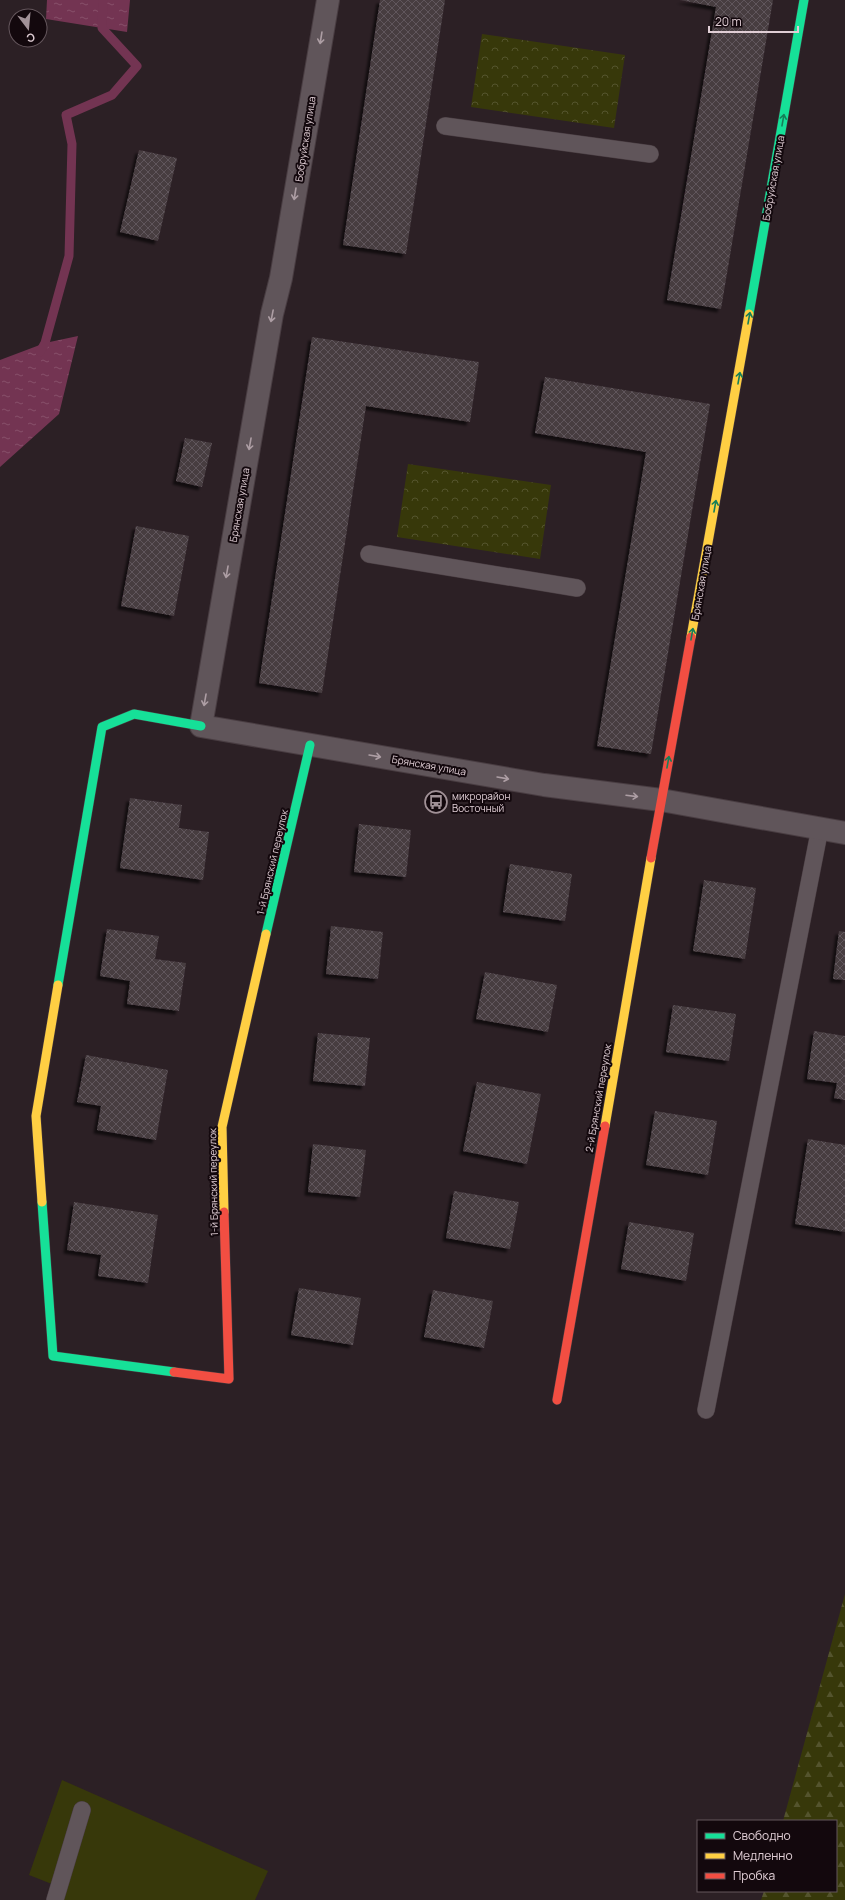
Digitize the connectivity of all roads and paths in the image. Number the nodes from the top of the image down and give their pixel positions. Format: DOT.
graph roads {
  1 [pos="328,0"];
  2 [pos="804,0"];
  3 [pos="446,126"];
  4 [pos="650,154"];
  5 [pos="281,278"];
  6 [pos="742,356"];
  7 [pos="368,554"];
  8 [pos="577,588"];
  9 [pos="201,726"];
  10 [pos="310,745"];
  11 [pos="661,800"];
  12 [pos="820,828"];
  13 [pos="845,833"];
  14 [pos="557,1400"];
  15 [pos="706,1410"];
  16 [pos="82,1810"];
  17 [pos="55,1900"];
  1 -- 5 [label="street, Бобруйская улица, one-way"];
  6 -- 2 [label="street, Бобруйская улица, one-way"];
  3 -- 4 [label="lane"];
  5 -- 9 [label="street, Брянская улица, one-way"];
  11 -- 6 [label="street, Брянская улица, one-way"];
  7 -- 8 [label="lane"];
  9 -- 10 [label="street, Брянская улица"];
  9 -- 10 [label="street, 1-й Брянский переулок"];
  10 -- 11 [label="street, Брянская улица, one-way"];
  11 -- 12 [label="street"];
  11 -- 14 [label="street, 2-й Брянский переулок"];
  12 -- 13 [label="street"];
  12 -- 15 [label="lane"];
  16 -- 17 [label="lane"];
}
